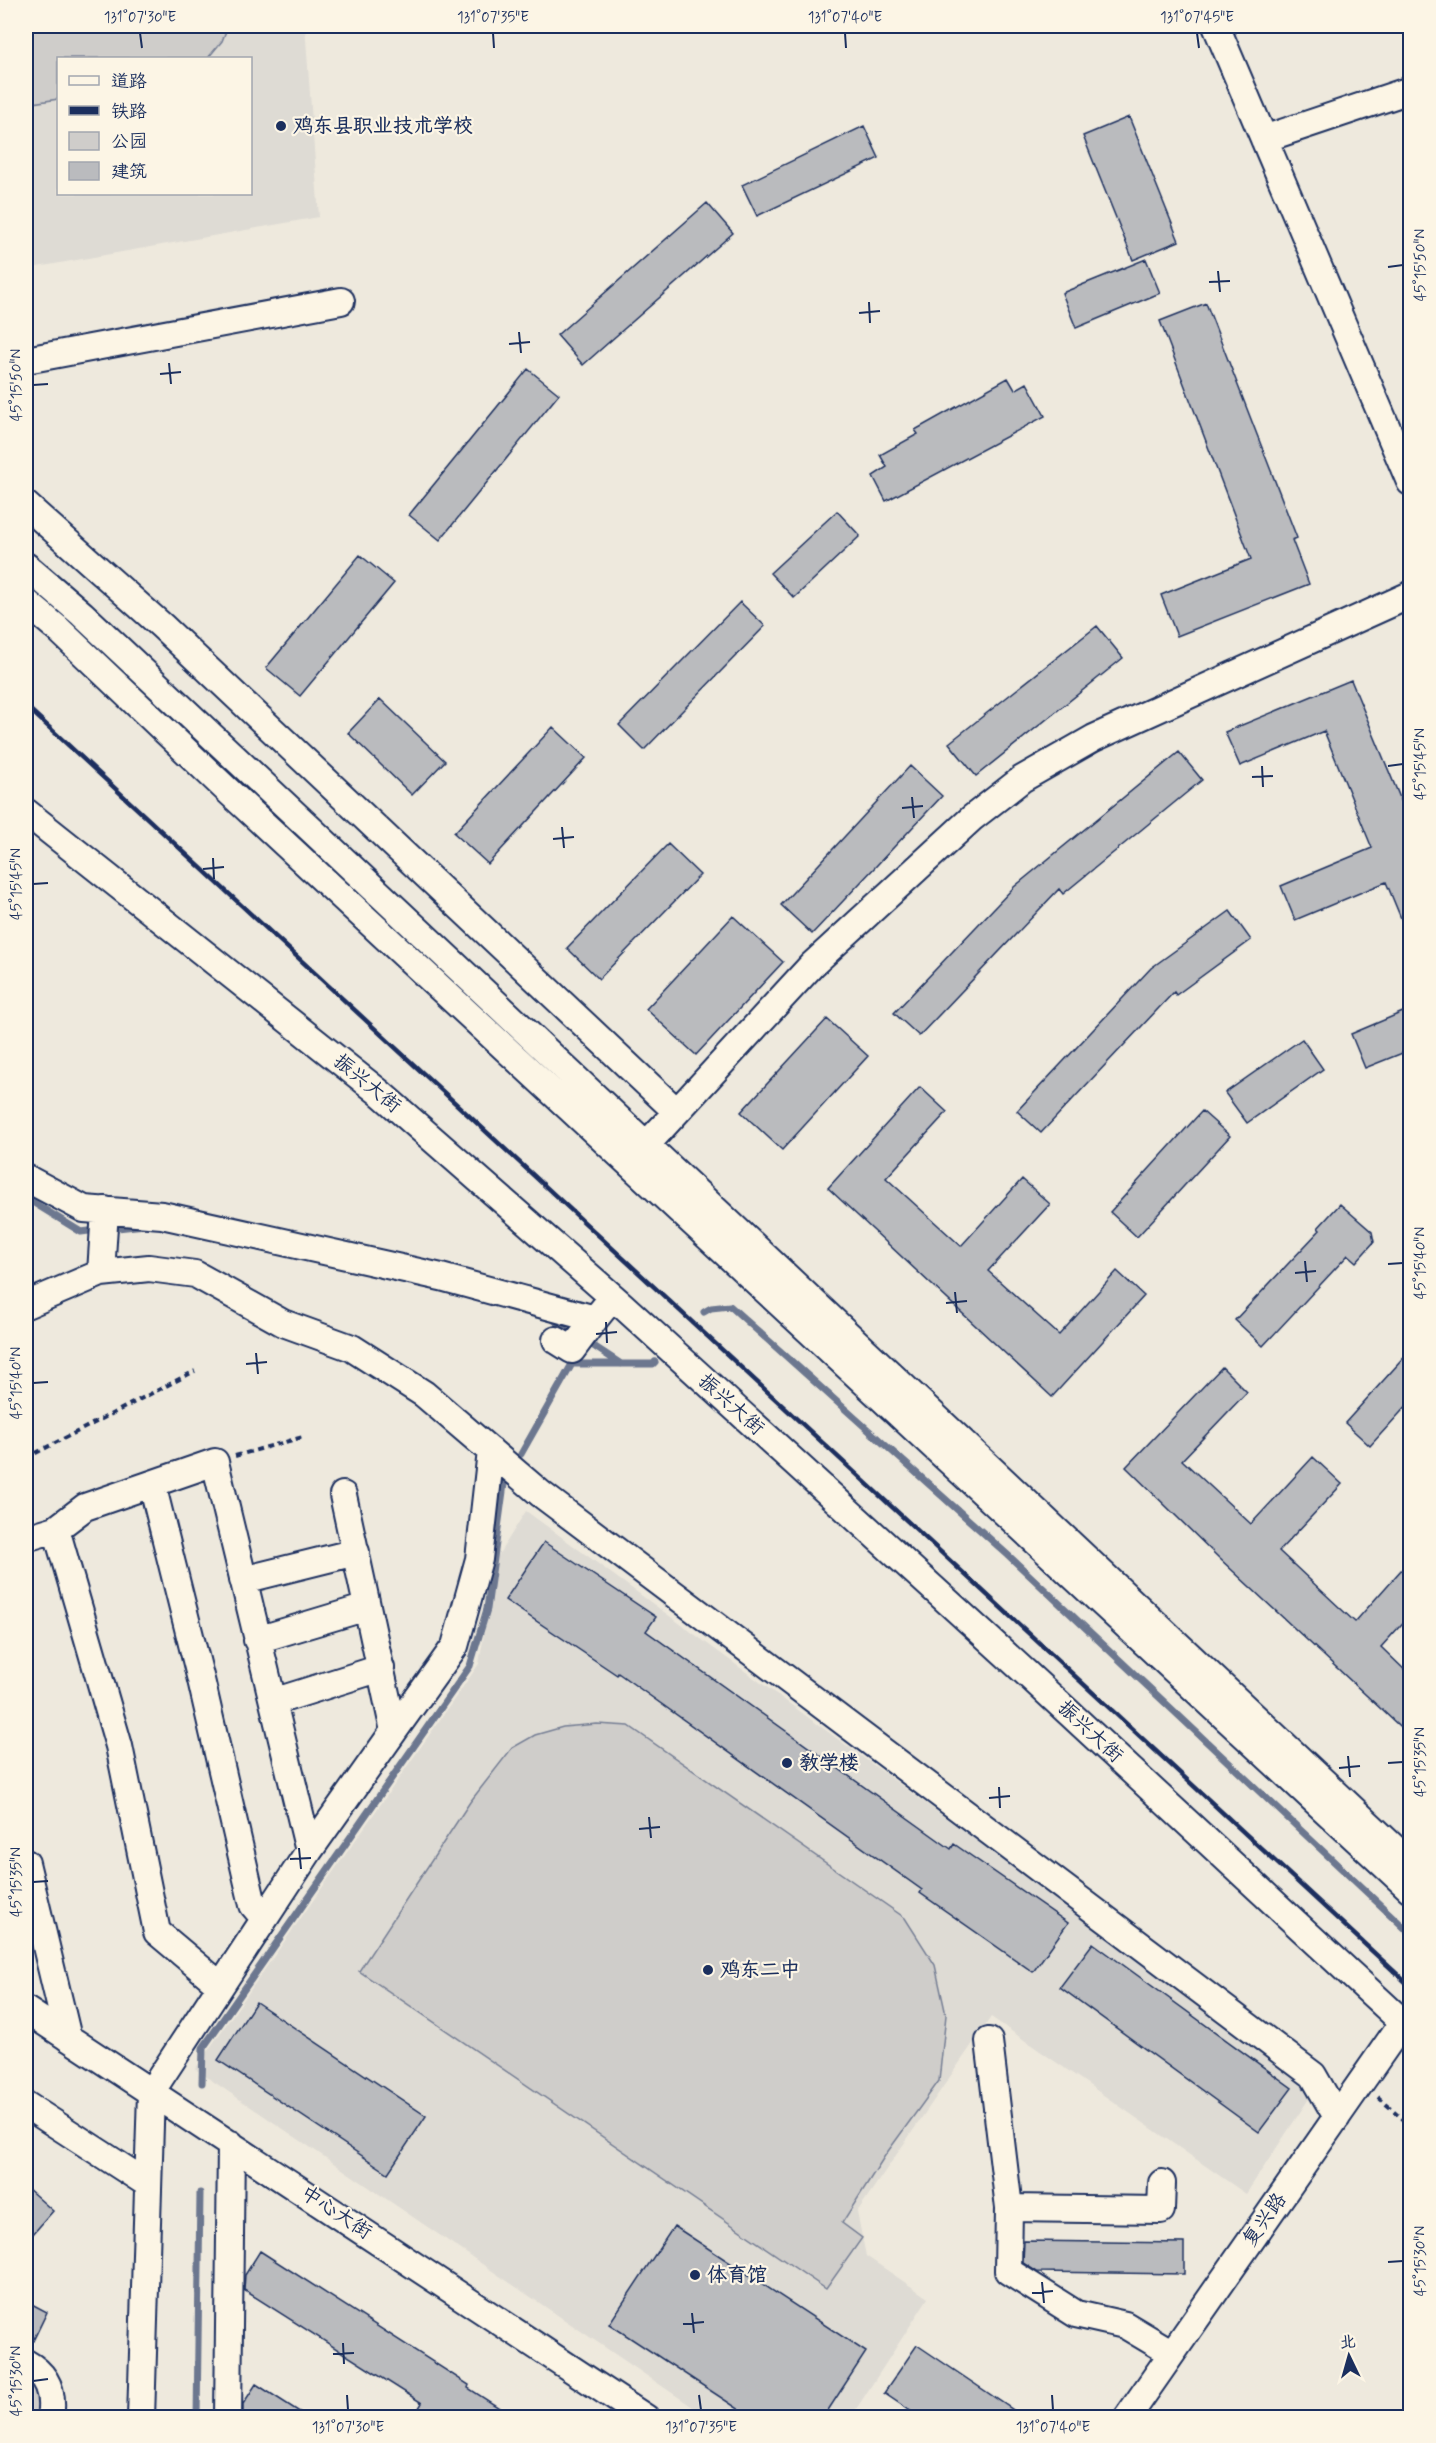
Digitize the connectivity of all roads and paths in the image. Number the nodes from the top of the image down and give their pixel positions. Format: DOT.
graph roads {
  1 [pos="1216,26"];
  2 [pos="1410,90"];
  3 [pos="1264,139"];
  4 [pos="341,301"];
  5 [pos="26,360"];
  6 [pos="1410,482"];
  7 [pos="26,505"];
  8 [pos="26,566"];
  9 [pos="1410,595"];
  10 [pos="26,602"];
  11 [pos="26,812"];
  12 [pos="676,1111"];
  13 [pos="630,1163"];
  14 [pos="26,1178"];
  15 [pos="105,1210"];
  16 [pos="101,1273"];
  17 [pos="613,1297"];
  18 [pos="26,1305"];
  19 [pos="595,1319"];
  20 [pos="556,1340"];
  21 [pos="195,1371"];
  22 [pos="303,1437"];
  23 [pos="490,1451"];
  24 [pos="26,1458"];
  25 [pos="214,1462"];
  26 [pos="153,1484"];
  27 [pos="343,1495"];
  28 [pos="56,1529"];
  29 [pos="26,1538"];
  30 [pos="356,1552"];
  31 [pos="243,1580"];
  32 [pos="368,1607"];
  33 [pos="257,1640"];
  34 [pos="381,1668"];
  35 [pos="273,1702"];
  36 [pos="394,1731"];
  37 [pos="309,1851"];
  38 [pos="26,1863"];
  39 [pos="1410,1863"];
  40 [pos="1410,1889"];
  41 [pos="264,1918"];
  42 [pos="220,1985"];
  43 [pos="26,2010"];
  44 [pos="1407,2026"];
  45 [pos="68,2038"];
  46 [pos="989,2042"];
  47 [pos="1361,2083"];
  48 [pos="151,2092"];
  49 [pos="26,2104"];
  50 [pos="1337,2116"];
  51 [pos="1410,2126"];
  52 [pos="231,2144"];
  53 [pos="1162,2183"];
  54 [pos="148,2184"];
  55 [pos="1009,2208"];
  56 [pos="1172,2353"];
  57 [pos="26,2363"];
  58 [pos="50,2418"];
  59 [pos="141,2418"];
  60 [pos="228,2418"];
  61 [pos="646,2418"];
  62 [pos="1127,2418"];
  1 -- 3 [label="street"];
  2 -- 3 [label="street"];
  3 -- 6 [label="street"];
  4 -- 5 [label="street"];
  7 -- 12 [label="street"];
  8 -- 39 [label="street"];
  9 -- 12 [label="street"];
  10 -- 13 [label="street"];
  11 -- 17 [label="street, 振兴大街"];
  12 -- 13 [label="street"];
  13 -- 40 [label="street"];
  14 -- 15 [label="street"];
  15 -- 16 [label="street"];
  15 -- 19 [label="street"];
  16 -- 18 [label="street"];
  16 -- 23 [label="street"];
  17 -- 19 [label="street"];
  17 -- 44 [label="street, 振兴大街"];
  19 -- 20 [label="street"];
  21 -- 24 [label="path"];
  22 -- 25 [label="path"];
  23 -- 36 [label="street"];
  23 -- 50 [label="street"];
  25 -- 26 [label="street"];
  25 -- 31 [label="street"];
  26 -- 28 [label="street"];
  26 -- 41 [label="street"];
  27 -- 30 [label="street"];
  28 -- 29 [label="street"];
  28 -- 42 [label="street"];
  30 -- 31 [label="street"];
  30 -- 32 [label="street"];
  31 -- 33 [label="street"];
  32 -- 33 [label="street"];
  32 -- 34 [label="street"];
  33 -- 35 [label="street"];
  34 -- 35 [label="street"];
  34 -- 36 [label="street"];
  35 -- 37 [label="street"];
  36 -- 37 [label="street"];
  37 -- 41 [label="street"];
  38 -- 45 [label="street"];
  41 -- 42 [label="street"];
  42 -- 48 [label="street"];
  43 -- 45 [label="street, 中心大街"];
  44 -- 47 [label="street, 复兴路"];
  45 -- 48 [label="street, 中心大街"];
  46 -- 55 [label="street"];
  47 -- 50 [label="street, 复兴路"];
  47 -- 51 [label="path"];
  48 -- 52 [label="street, 中心大街"];
  48 -- 54 [label="street"];
  49 -- 54 [label="street"];
  50 -- 56 [label="street, 复兴路"];
  52 -- 60 [label="street"];
  52 -- 61 [label="street, 中心大街"];
  53 -- 55 [label="street"];
  54 -- 59 [label="street"];
  55 -- 56 [label="street"];
  56 -- 62 [label="street, 复兴路"];
  57 -- 58 [label="street"];
}
